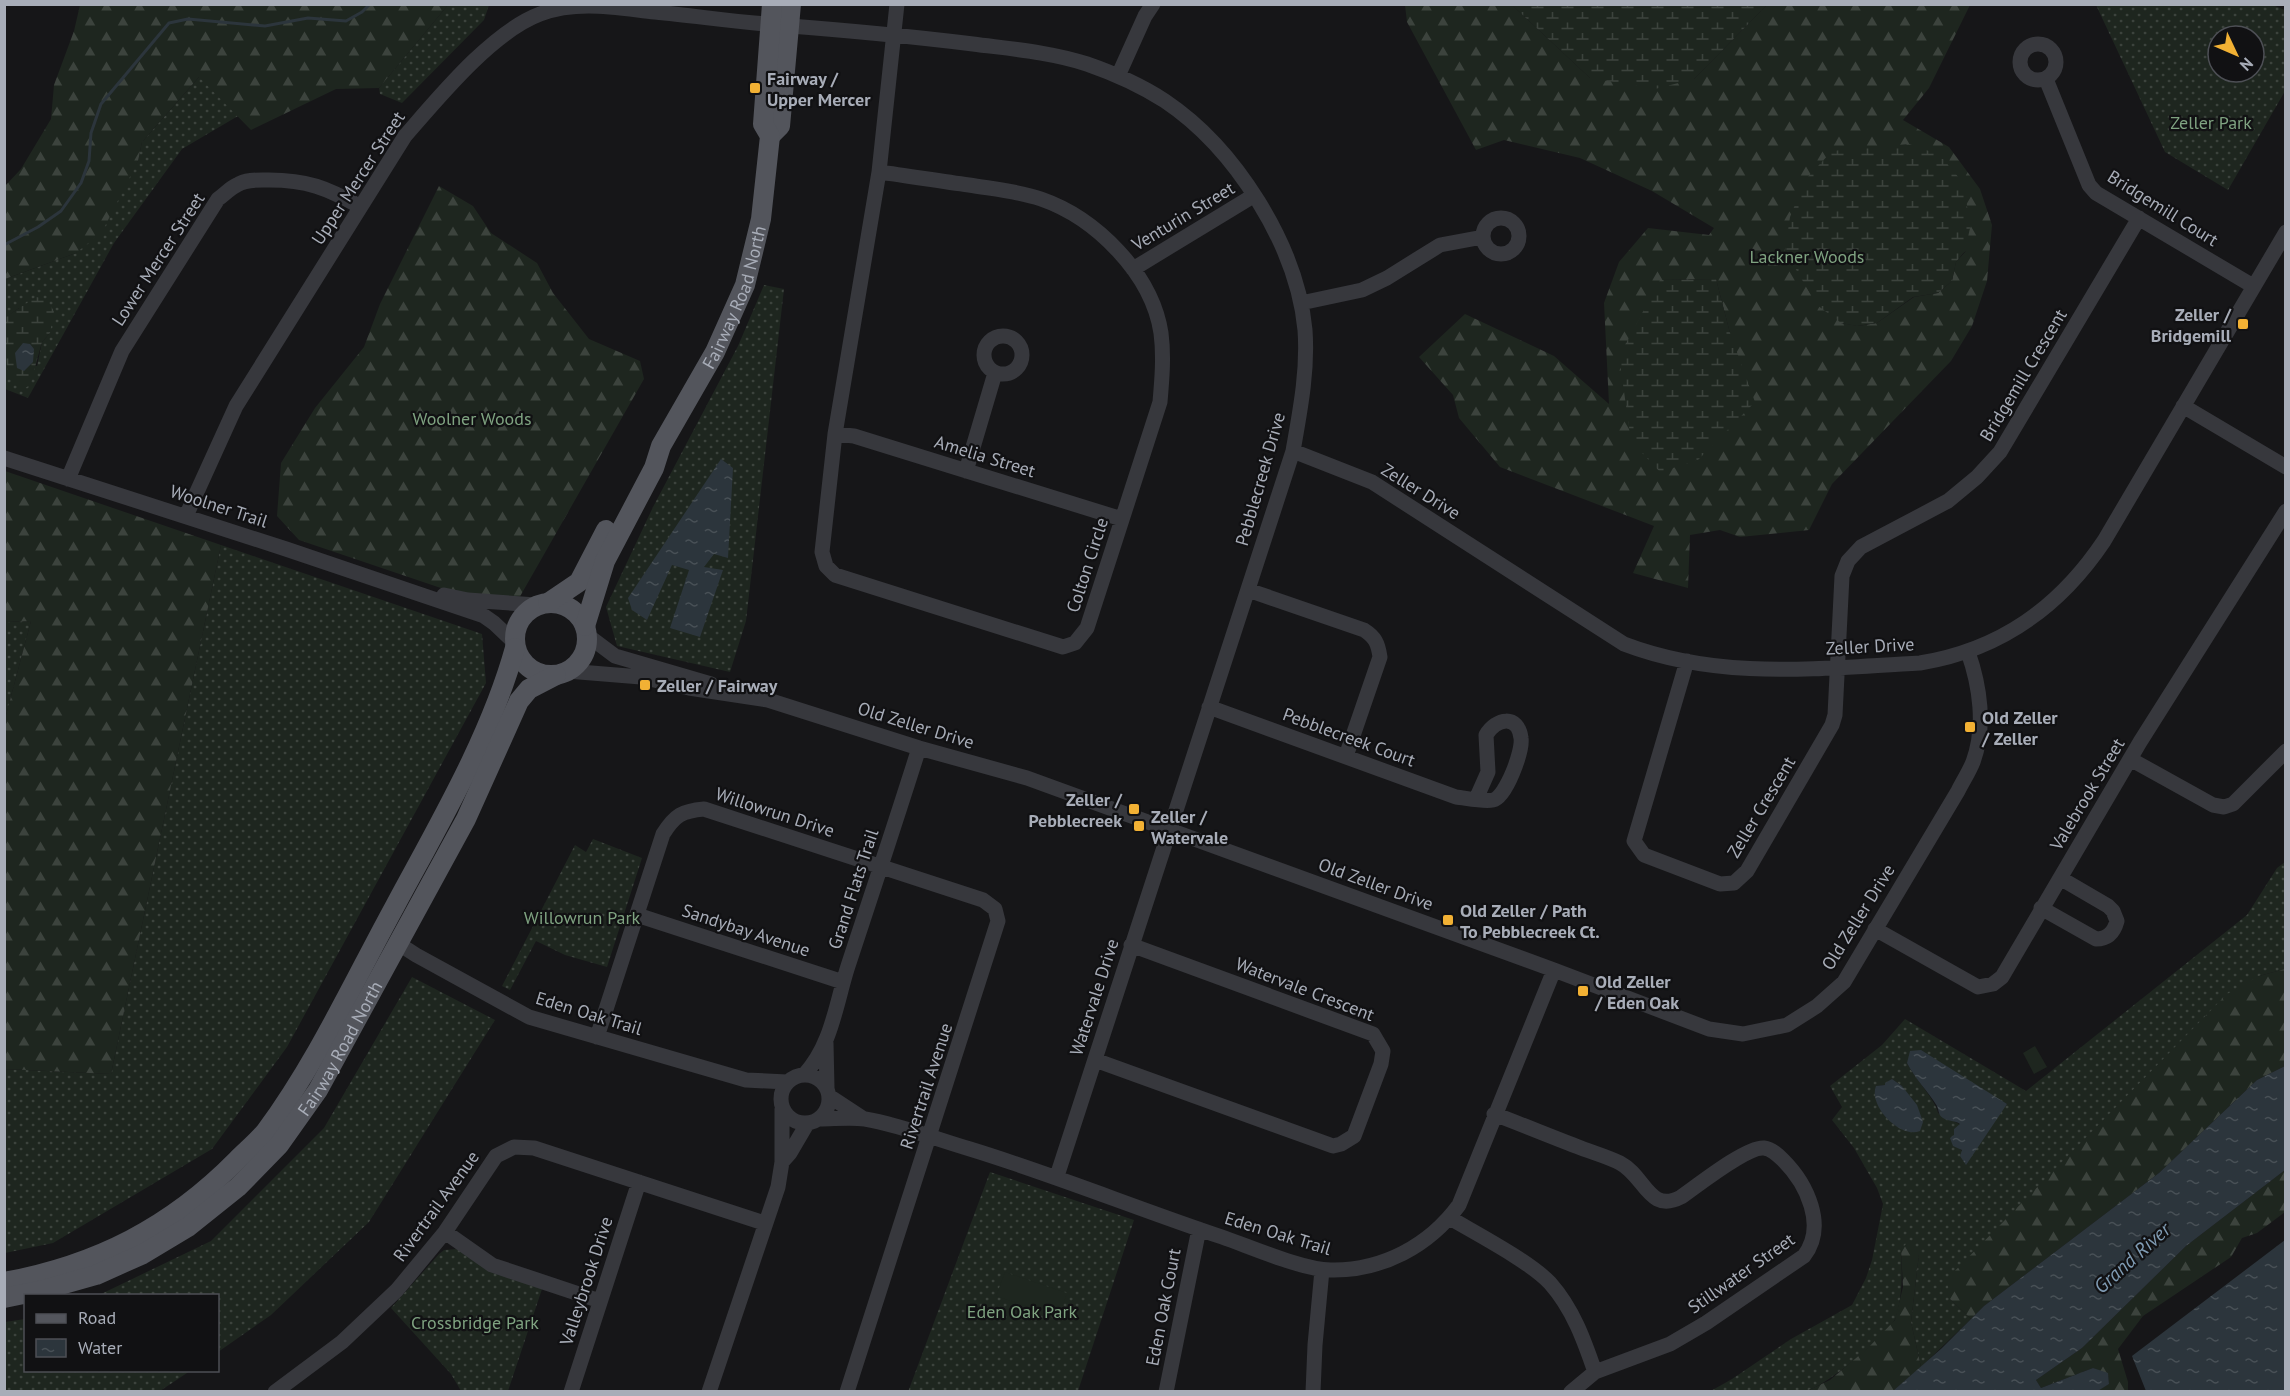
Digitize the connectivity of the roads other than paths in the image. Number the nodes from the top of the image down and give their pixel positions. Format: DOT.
graph roads {
  1 [pos="772,4"];
  2 [pos="791,4"];
  3 [pos="897,4"];
  4 [pos="1154,4"];
  5 [pos="780,25"];
  6 [pos="894,34"];
  7 [pos="1118,76"];
  8 [pos="2046,79"];
  9 [pos="879,172"];
  10 [pos="1253,196"];
  11 [pos="359,206"];
  12 [pos="2139,218"];
  13 [pos="2286,232"];
  14 [pos="1483,237"];
  15 [pos="1133,269"];
  16 [pos="2253,286"];
  17 [pos="1301,303"];
  18 [pos="995,373"];
  19 [pos="2183,405"];
  20 [pos="835,434"];
  21 [pos="661,446"];
  22 [pos="1293,451"];
  23 [pos="4,458"];
  24 [pos="2286,467"];
  25 [pos="966,471"];
  26 [pos="68,478"];
  27 [pos="2286,511"];
  28 [pos="186,516"];
  29 [pos="1122,519"];
  30 [pos="1248,590"];
  31 [pos="420,594"];
  32 [pos="542,604"];
  33 [pos="586,631"];
  34 [pos="515,645"];
  35 [pos="1968,652"];
  36 [pos="1687,661"];
  37 [pos="1836,668"];
  38 [pos="562,673"];
  39 [pos="739,694"];
  40 [pos="1209,707"];
  41 [pos="919,748"];
  42 [pos="2286,751"];
  43 [pos="1346,756"];
  44 [pos="2130,759"];
  45 [pos="1476,799"];
  46 [pos="1169,830"];
  47 [pos="881,866"];
  48 [pos="2060,878"];
  49 [pos="2041,908"];
  50 [pos="637,915"];
  51 [pos="1875,928"];
  52 [pos="399,944"];
  53 [pos="1131,945"];
  54 [pos="1554,970"];
  55 [pos="843,982"];
  56 [pos="597,1037"];
  57 [pos="826,1043"];
  58 [pos="1095,1060"];
  59 [pos="804,1074"];
  60 [pos="746,1080"];
  61 [pos="787,1082"];
  62 [pos="828,1092"];
  63 [pos="781,1105"];
  64 [pos="1494,1114"];
  65 [pos="864,1119"];
  66 [pos="813,1121"];
  67 [pos="930,1137"];
  68 [pos="782,1162"];
  69 [pos="1057,1176"];
  70 [pos="639,1182"];
  71 [pos="1450,1218"];
  72 [pos="764,1223"];
  73 [pos="1199,1229"];
  74 [pos="445,1232"];
  75 [pos="1322,1270"];
  76 [pos="4,1282"];
  77 [pos="4,1298"];
  78 [pos="600,1301"];
  79 [pos="1595,1372"];
  80 [pos="275,1392"];
  81 [pos="571,1392"];
  82 [pos="710,1392"];
  83 [pos="847,1392"];
  84 [pos="1166,1392"];
  85 [pos="1313,1392"];
  86 [pos="1571,1392"];
  1 -- 5 [label="main road, Fairway Road North"];
  2 -- 5 [label="main road, Fairway Road North"];
  3 -- 6 [label="street, Colton Circle"];
  4 -- 7 [label="street"];
  5 -- 6 [label="street, Pebblecreek Drive"];
  5 -- 11 [label="street, Upper Mercer Street"];
  5 -- 21 [label="main road, Fairway Road North"];
  6 -- 7 [label="street, Pebblecreek Drive"];
  6 -- 9 [label="street, Colton Circle"];
  7 -- 10 [label="street, Pebblecreek Drive"];
  8 -- 12 [label="street, Bridgemill Court"];
  9 -- 15 [label="street, Colton Circle"];
  9 -- 20 [label="street, Colton Circle"];
  10 -- 15 [label="street, Venturin Street"];
  10 -- 17 [label="street, Pebblecreek Drive"];
  11 -- 26 [label="street, Lower Mercer Street"];
  11 -- 28 [label="street, Upper Mercer Street"];
  12 -- 16 [label="street, Bridgemill Court"];
  12 -- 37 [label="street, Bridgemill Crescent"];
  13 -- 16 [label="street, Zeller Drive"];
  14 -- 17 [label="street"];
  15 -- 29 [label="street, Colton Circle"];
  16 -- 19 [label="street, Zeller Drive"];
  17 -- 22 [label="street, Pebblecreek Drive"];
  18 -- 25 [label="street"];
  19 -- 24 [label="street"];
  19 -- 35 [label="street, Zeller Drive"];
  20 -- 25 [label="street, Amelia Street"];
  20 -- 29 [label="street, Colton Circle"];
  21 -- 32 [label="main road, Fairway Road North"];
  21 -- 33 [label="main road, Fairway Road North"];
  22 -- 30 [label="street, Pebblecreek Drive"];
  22 -- 36 [label="street, Zeller Drive"];
  23 -- 26 [label="street, Woolner Trail"];
  25 -- 29 [label="street, Amelia Street"];
  26 -- 28 [label="street, Woolner Trail"];
  27 -- 44 [label="street, Valebrook Street"];
  28 -- 31 [label="street, Woolner Trail"];
  30 -- 40 [label="street, Pebblecreek Drive"];
  30 -- 43 [label="street"];
  31 -- 32 [label="street, Woolner Trail"];
  31 -- 34 [label="street, Woolner Trail"];
  32 -- 33 [label="main road"];
  32 -- 34 [label="main road"];
  33 -- 38 [label="main road"];
  33 -- 39 [label="street, Old Zeller Drive"];
  34 -- 38 [label="main road"];
  34 -- 76 [label="main road, Fairway Road North"];
  35 -- 37 [label="street, Zeller Drive"];
  35 -- 51 [label="street, Old Zeller Drive"];
  36 -- 37 [label="street, Zeller Drive"];
  36 -- 37 [label="street, Zeller Crescent"];
  38 -- 39 [label="street, Old Zeller Drive"];
  38 -- 52 [label="main road, Fairway Road North"];
  39 -- 41 [label="street, Old Zeller Drive"];
  40 -- 43 [label="street, Pebblecreek Court"];
  40 -- 46 [label="street, Pebblecreek Drive"];
  41 -- 46 [label="street, Old Zeller Drive"];
  41 -- 47 [label="street, Grand Flats Trail"];
  42 -- 44 [label="street"];
  43 -- 45 [label="street, Pebblecreek Court"];
  44 -- 48 [label="street, Valebrook Street"];
  45 -- 45 [label="street, Pebblecreek Court"];
  46 -- 53 [label="street, Watervale Drive"];
  46 -- 54 [label="street, Old Zeller Drive"];
  47 -- 50 [label="street, Willowrun Drive"];
  47 -- 55 [label="street, Grand Flats Trail"];
  47 -- 67 [label="street, Rivertrail Avenue"];
  48 -- 49 [label="street, Valebrook Street"];
  48 -- 49 [label="street"];
  49 -- 51 [label="street, Valebrook Street"];
  50 -- 55 [label="street, Sandybay Avenue"];
  50 -- 56 [label="street, Willowrun Drive"];
  51 -- 54 [label="street, Old Zeller Drive"];
  52 -- 56 [label="street, Eden Oak Trail"];
  52 -- 77 [label="main road, Fairway Road North"];
  53 -- 58 [label="street, Watervale Drive"];
  53 -- 58 [label="street, Watervale Crescent"];
  54 -- 64 [label="street, Eden Oak Trail"];
  55 -- 57 [label="street, Grand Flats Trail"];
  56 -- 60 [label="street, Eden Oak Trail"];
  57 -- 59 [label="street, Grand Flats Trail"];
  57 -- 62 [label="street, Grand Flats Trail"];
  58 -- 69 [label="street, Watervale Drive"];
  59 -- 61 [label="street"];
  59 -- 62 [label="street"];
  60 -- 61 [label="street, Eden Oak Trail"];
  60 -- 63 [label="street, Eden Oak Trail"];
  61 -- 63 [label="street"];
  62 -- 65 [label="street, Eden Oak Trail"];
  62 -- 66 [label="street"];
  63 -- 66 [label="street"];
  63 -- 68 [label="street"];
  64 -- 71 [label="street, Eden Oak Trail"];
  64 -- 79 [label="street, Stillwater Street"];
  65 -- 66 [label="street, Eden Oak Trail"];
  65 -- 67 [label="street, Eden Oak Trail"];
  66 -- 68 [label="street"];
  67 -- 69 [label="street, Eden Oak Trail"];
  67 -- 83 [label="street, Rivertrail Avenue"];
  68 -- 72 [label="street"];
  69 -- 73 [label="street, Eden Oak Trail"];
  70 -- 72 [label="street, Rivertrail Avenue"];
  70 -- 74 [label="street, Rivertrail Avenue"];
  70 -- 78 [label="street, Valleybrook Drive"];
  71 -- 75 [label="street, Eden Oak Trail"];
  71 -- 79 [label="street"];
  72 -- 82 [label="street"];
  73 -- 75 [label="street, Eden Oak Trail"];
  73 -- 84 [label="street, Eden Oak Court"];
  74 -- 78 [label="street"];
  74 -- 80 [label="street, Rivertrail Avenue"];
  75 -- 85 [label="street"];
  78 -- 81 [label="street, Valleybrook Drive"];
  79 -- 86 [label="street"];
}
